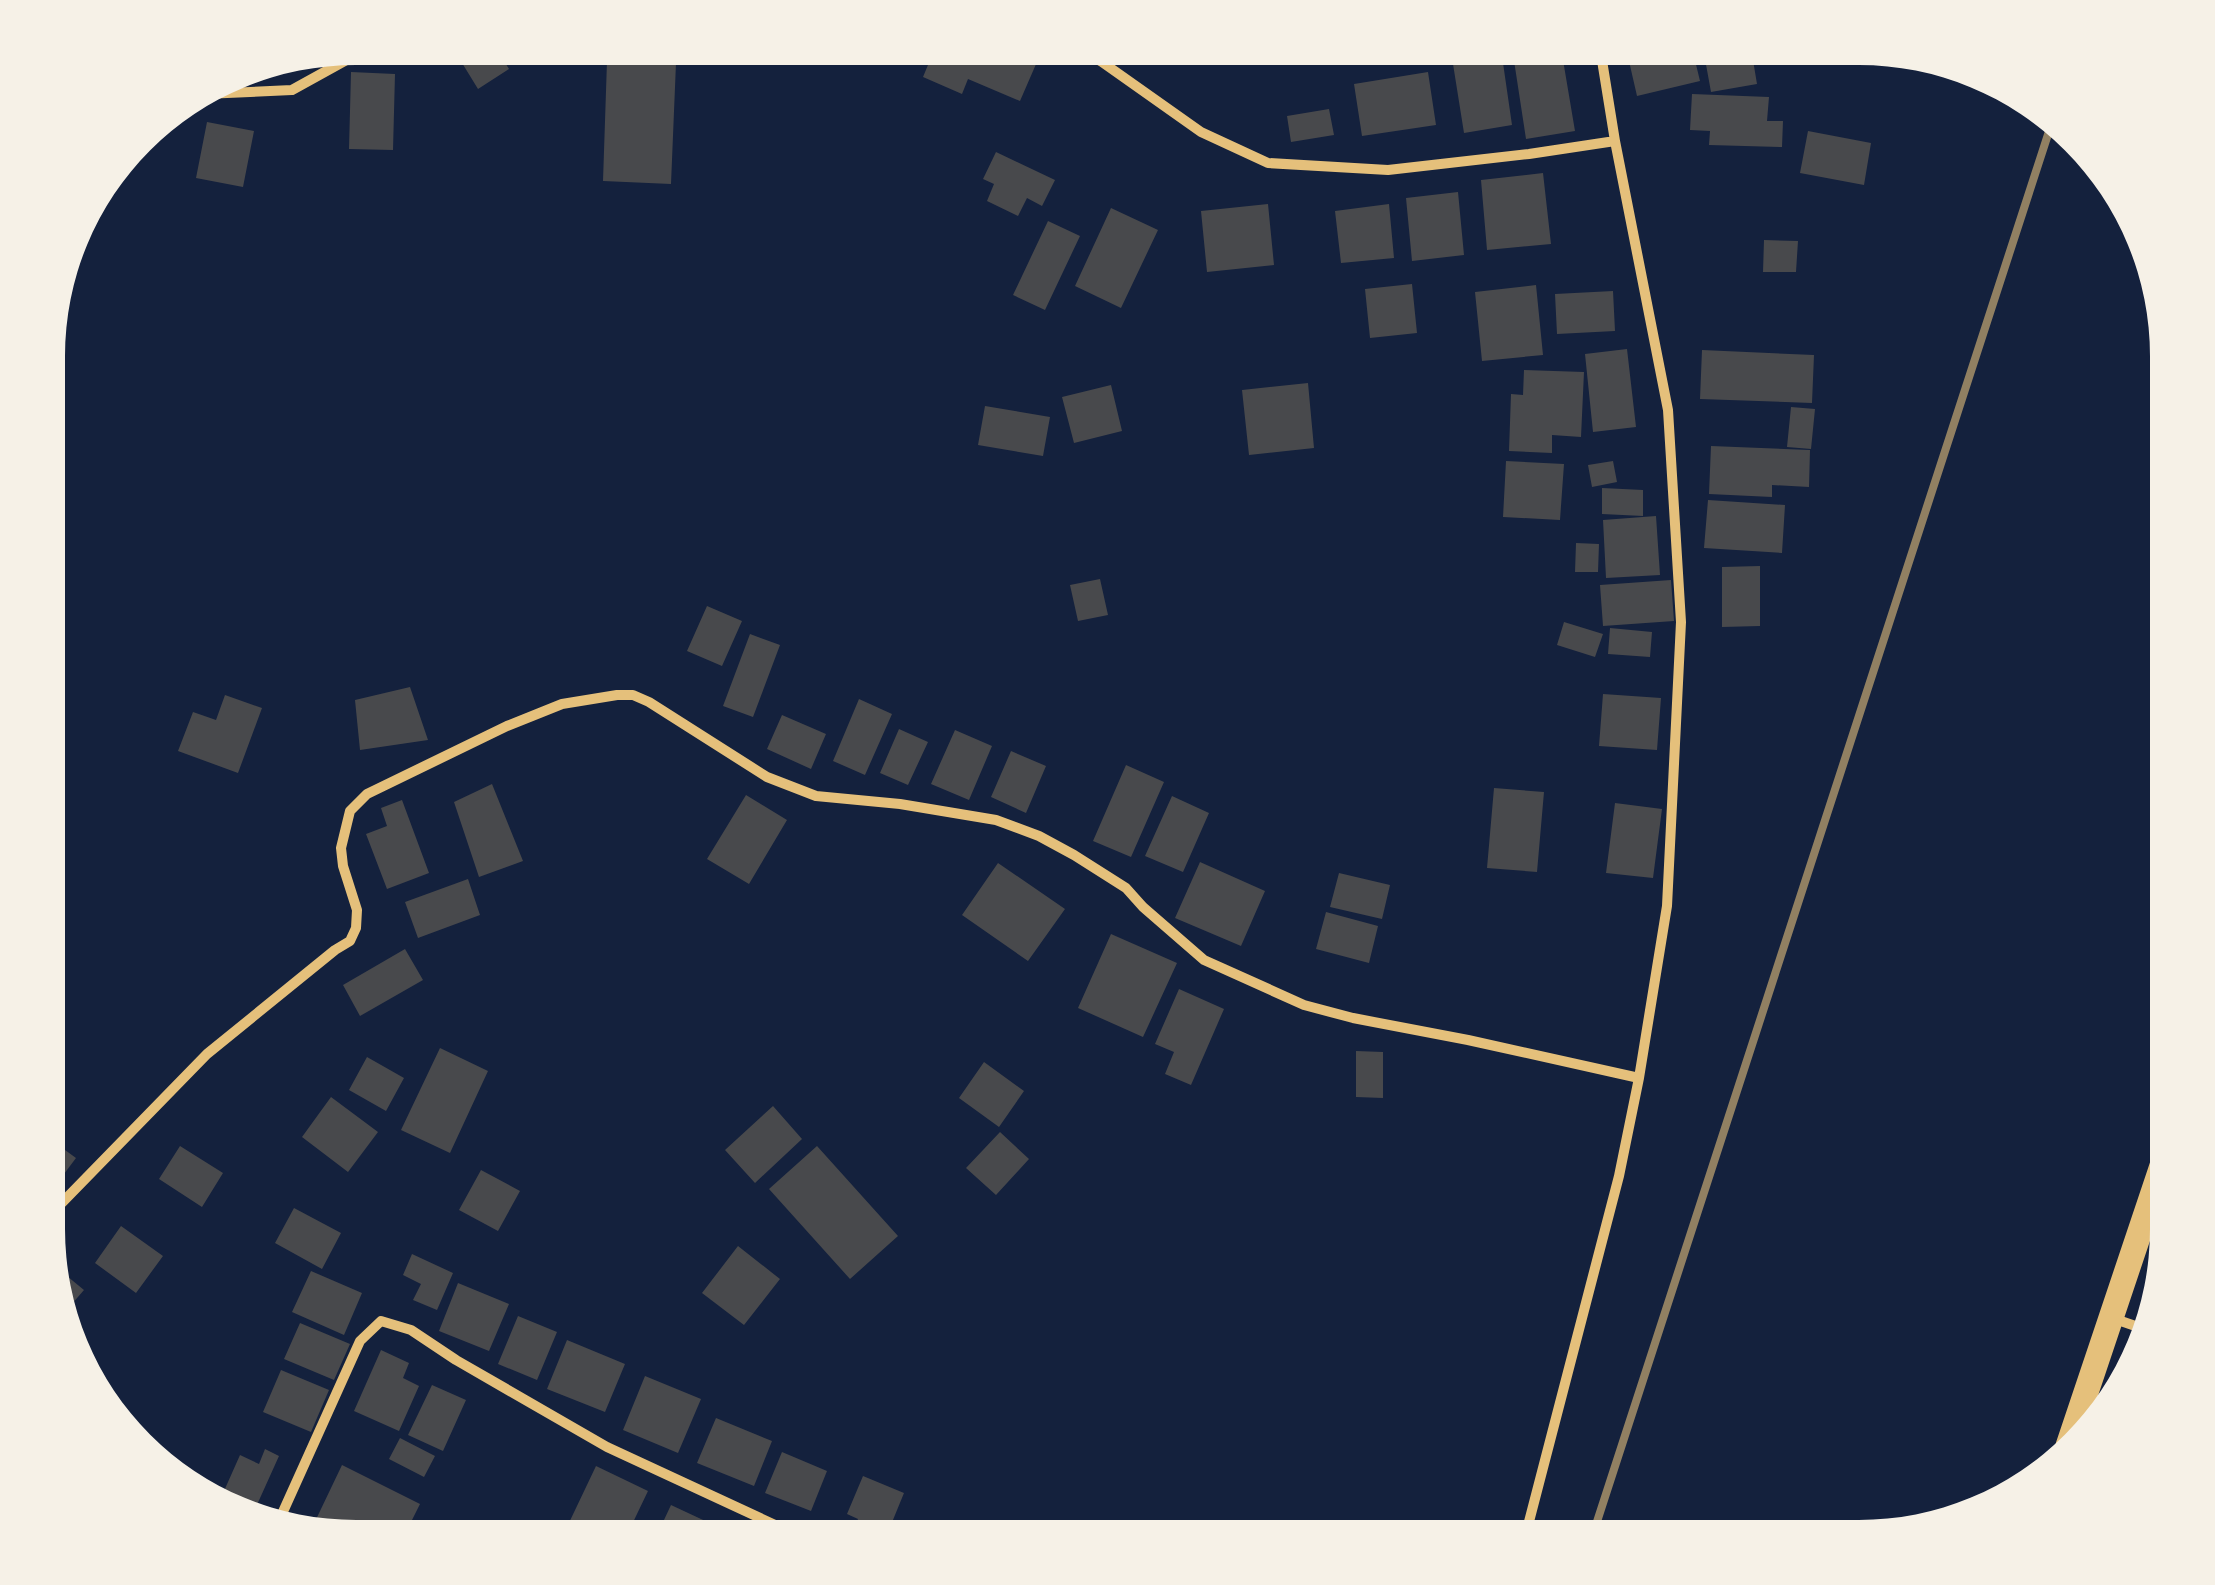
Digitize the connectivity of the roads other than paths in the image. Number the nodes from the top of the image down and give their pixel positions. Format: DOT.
graph roads {
  1 [pos="1104,65"];
  2 [pos="335,66"];
  3 [pos="1603,66"];
  4 [pos="233,93"];
  5 [pos="1615,141"];
  6 [pos="1639,1078"];
  7 [pos="66,1199"];
  8 [pos="2149,1205"];
  9 [pos="2111,1318"];
  10 [pos="2134,1326"];
  11 [pos="2076,1422"];
  12 [pos="284,1510"];
  13 [pos="764,1519"];
  14 [pos="1529,1520"];
  1 -- 5 [label="street"];
  2 -- 4 [label="street"];
  3 -- 5 [label="street"];
  5 -- 6 [label="street"];
  6 -- 7 [label="street"];
  6 -- 14 [label="street"];
  8 -- 9 [label="main road"];
  9 -- 10 [label="street"];
  9 -- 11 [label="main road"];
  12 -- 13 [label="street"];
}
